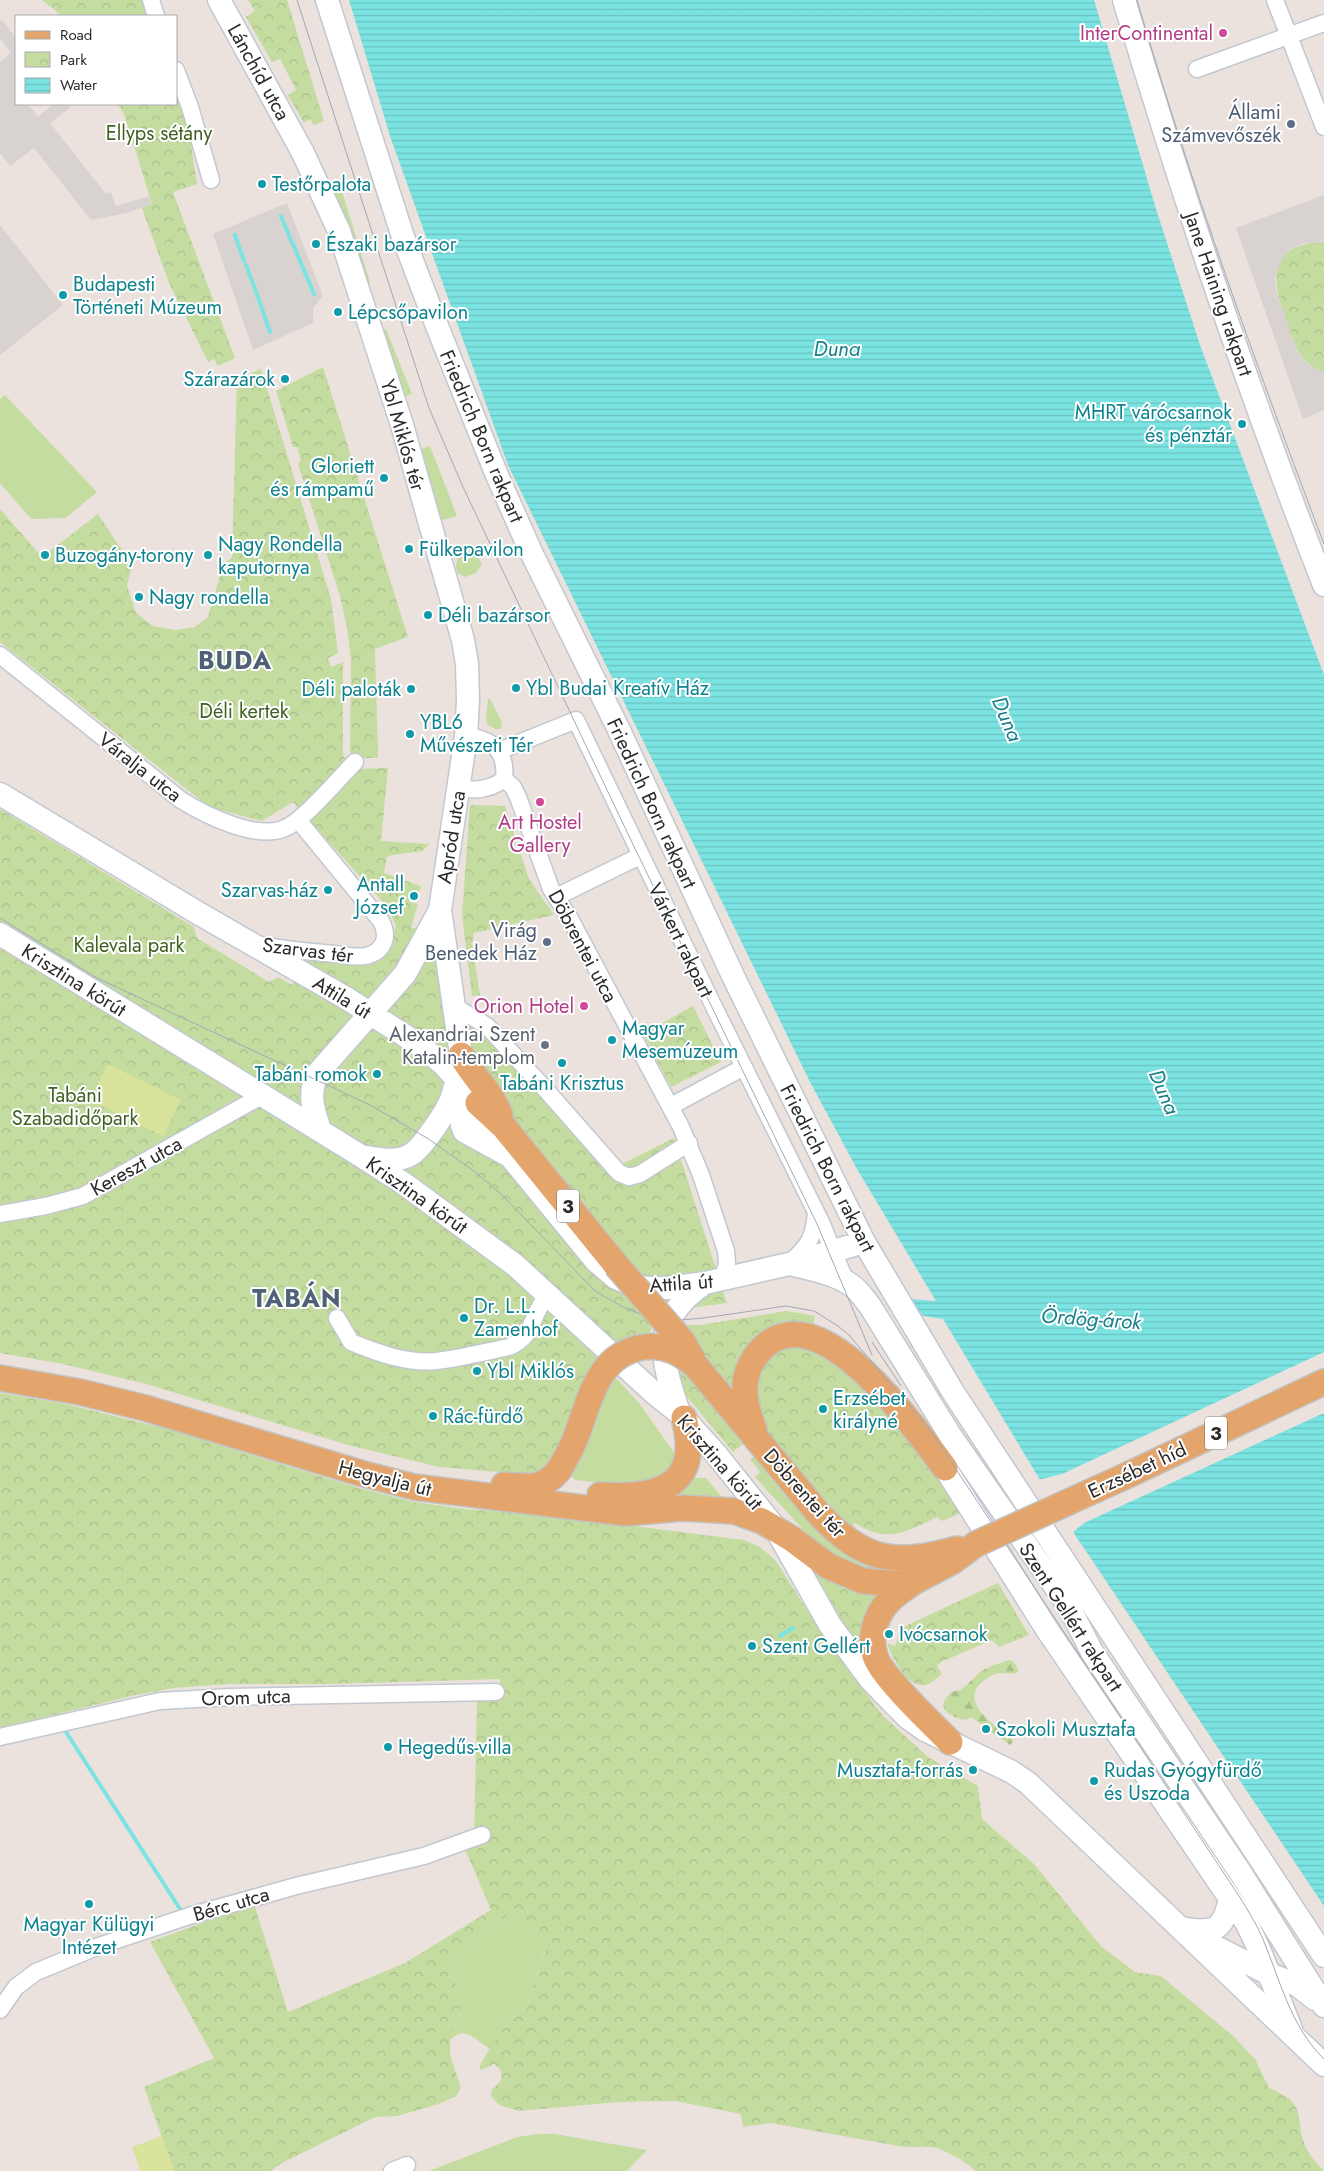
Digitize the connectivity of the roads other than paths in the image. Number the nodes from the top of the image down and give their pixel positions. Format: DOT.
graph roads {
  1 [pos="150,0"];
  2 [pos="219,0"];
  3 [pos="327,0"];
  4 [pos="1124,0"];
  5 [pos="1275,0"];
  6 [pos="156,15"];
  7 [pos="1324,23"];
  8 [pos="1290,36"];
  9 [pos="1197,69"];
  10 [pos="178,75"];
  11 [pos="1324,127"];
  12 [pos="298,144"];
  13 [pos="211,180"];
  14 [pos="1324,585"];
  15 [pos="0,655"];
  16 [pos="466,736"];
  17 [pos="499,751"];
  18 [pos="355,762"];
  19 [pos="462,764"];
  20 [pos="504,779"];
  21 [pos="459,788"];
  22 [pos="0,794"];
  23 [pos="298,820"];
  24 [pos="640,856"];
  25 [pos="556,897"];
  26 [pos="440,910"];
  27 [pos="0,934"];
  28 [pos="251,942"];
  29 [pos="454,1006"];
  30 [pos="371,1014"];
  31 [pos="459,1067"];
  32 [pos="744,1067"];
  33 [pos="263,1095"];
  34 [pos="478,1103"];
  35 [pos="671,1106"];
  36 [pos="504,1127"];
  37 [pos="320,1130"];
  38 [pos="689,1143"];
  39 [pos="514,1151"];
  40 [pos="361,1156"];
  41 [pos="816,1213"];
  42 [pos="0,1214"];
  43 [pos="864,1242"];
  44 [pos="834,1251"];
  45 [pos="789,1264"];
  46 [pos="720,1280"];
  47 [pos="846,1282"];
  48 [pos="549,1294"];
  49 [pos="337,1318"];
  50 [pos="0,1361"];
  51 [pos="696,1366"];
  52 [pos="0,1378"];
  53 [pos="1324,1382"];
  54 [pos="682,1416"];
  55 [pos="766,1450"];
  56 [pos="944,1468"];
  57 [pos="528,1486"];
  58 [pos="776,1529"];
  59 [pos="976,1544"];
  60 [pos="917,1580"];
  61 [pos="496,1692"];
  62 [pos="0,1737"];
  63 [pos="950,1742"];
  64 [pos="482,1835"];
  65 [pos="1230,1899"];
  66 [pos="1182,1928"];
  67 [pos="1324,1956"];
  68 [pos="1269,1974"];
  69 [pos="1324,2006"];
  70 [pos="0,2010"];
  71 [pos="1296,2038"];
  72 [pos="1324,2065"];
  73 [pos="408,2165"];
  74 [pos="392,2171"];
  1 -- 6 [label="street"];
  2 -- 12 [label="main road, Lánchíd utca / 3"];
  3 -- 43 [label="main road, Friedrich Born rakpart"];
  4 -- 14 [label="main road, Jane Haining rakpart"];
  5 -- 8 [label="street"];
  7 -- 8 [label="street"];
  8 -- 9 [label="street"];
  8 -- 11 [label="street"];
  10 -- 13 [label="street"];
  12 -- 16 [label="main road, Ybl Miklós tér / 3"];
  15 -- 23 [label="street, Váralja utca"];
  16 -- 17 [label="street"];
  16 -- 19 [label="main road, Ybl Miklós tér / 3"];
  17 -- 20 [label="street, Döbrentei utca"];
  17 -- 24 [label="street, Várkert rakpart"];
  18 -- 23 [label="street, Váralja utca"];
  19 -- 21 [label="main road, Apród utca / 3"];
  20 -- 21 [label="street"];
  20 -- 25 [label="street, Döbrentei utca"];
  21 -- 26 [label="main road, Apród utca / 3"];
  22 -- 28 [label="main road, Attila út"];
  23 -- 28 [label="street, Szarvas tér"];
  24 -- 25 [label="street"];
  24 -- 32 [label="street, Várkert rakpart"];
  25 -- 35 [label="street, Döbrentei utca"];
  26 -- 29 [label="main road, Apród utca / 3"];
  26 -- 30 [label="main road, Apród utca / 3"];
  27 -- 33 [label="main road, Krisztina körút"];
  28 -- 30 [label="main road, Attila út"];
  29 -- 31 [label="main road, Apród utca / 3"];
  29 -- 38 [label="street"];
  30 -- 31 [label="main road, Attila út"];
  30 -- 37 [label="main road, 3"];
  31 -- 34 [label="main road, Attila út"];
  31 -- 36 [label="main road, 3"];
  31 -- 39 [label="main road, Apród utca"];
  31 -- 40 [label="main road"];
  32 -- 35 [label="street"];
  32 -- 41 [label="street, Várkert rakpart"];
  33 -- 37 [label="main road, Krisztina körút"];
  33 -- 42 [label="street, Kereszt utca"];
  34 -- 36 [label="main road"];
  34 -- 39 [label="main road, Attila út"];
  35 -- 38 [label="street, Döbrentei utca"];
  36 -- 39 [label="main road, 3"];
  37 -- 40 [label="main road, Krisztina körút / 3"];
  38 -- 46 [label="street, Döbrentei utca"];
  39 -- 46 [label="main road, Attila út"];
  39 -- 51 [label="main road, 3, bridge"];
  40 -- 48 [label="main road, Krisztina körút / 3"];
  41 -- 44 [label="street, Várkert rakpart"];
  41 -- 45 [label="street"];
  43 -- 44 [label="main road"];
  43 -- 67 [label="main road, Friedrich Born rakpart"];
  44 -- 45 [label="main road"];
  44 -- 47 [label="street, Várkert rakpart"];
  45 -- 46 [label="main road"];
  45 -- 47 [label="main road, Szent Gellért rakpart"];
  46 -- 54 [label="main road"];
  47 -- 69 [label="main road, Szent Gellért rakpart"];
  48 -- 49 [label="street"];
  48 -- 54 [label="main road, Krisztina körút / 3"];
  50 -- 57 [label="main road, Hegyalja út"];
  51 -- 55 [label="main road, Döbrentei tér / 3"];
  51 -- 57 [label="main road, bridge"];
  52 -- 58 [label="main road, Hegyalja út"];
  53 -- 59 [label="main road, Erzsébet híd / 3, bridge"];
  54 -- 57 [label="main road, Hegyalja út"];
  54 -- 58 [label="main road, Krisztina körút / 3"];
  55 -- 56 [label="main road"];
  55 -- 59 [label="main road, Döbrentei tér / 3"];
  56 -- 65 [label="main road, Szent Gellért rakpart"];
  58 -- 60 [label="main road, 3"];
  58 -- 63 [label="main road, Szent Gellért rakpart"];
  59 -- 60 [label="main road, 3"];
  60 -- 63 [label="main road"];
  61 -- 62 [label="street, Orom utca"];
  63 -- 66 [label="main road, Szent Gellért rakpart"];
  64 -- 70 [label="street, Bérc utca"];
  65 -- 66 [label="main road"];
  65 -- 68 [label="main road, Szent Gellért rakpart"];
  66 -- 68 [label="main road, Szent Gellért rakpart"];
  66 -- 71 [label="main road, Szent Gellért rakpart"];
  68 -- 69 [label="main road, Szent Gellért rakpart"];
  68 -- 71 [label="main road, Szent Gellért rakpart"];
  71 -- 72 [label="main road, Szent Gellért rakpart"];
  73 -- 74 [label="street"];
}
